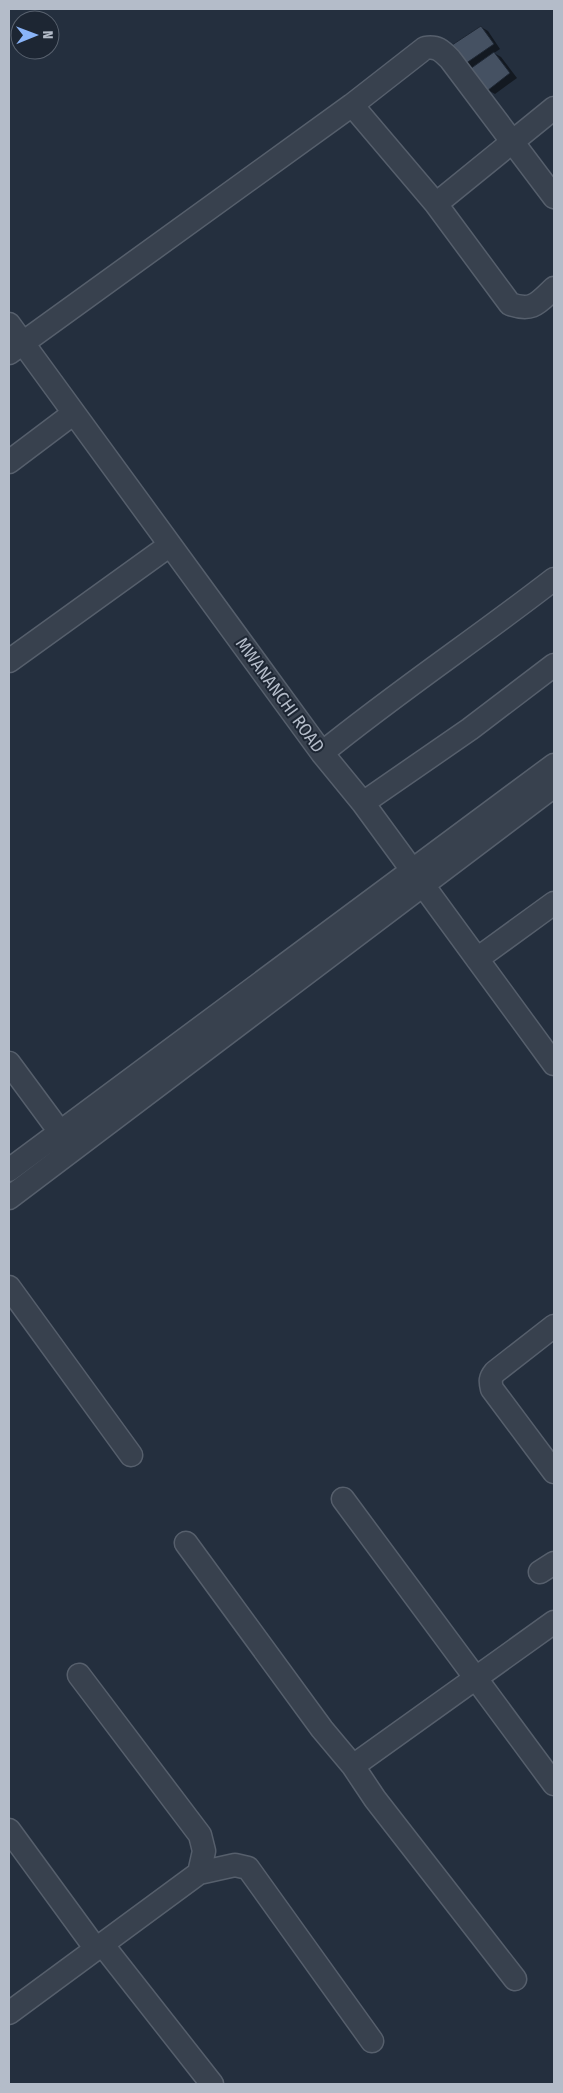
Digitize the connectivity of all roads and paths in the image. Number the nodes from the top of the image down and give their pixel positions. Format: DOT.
graph roads {
  1 [pos="352,105"];
  2 [pos="554,108"];
  3 [pos="513,140"];
  4 [pos="554,197"];
  5 [pos="436,204"];
  6 [pos="554,288"];
  7 [pos="12,337"];
  8 [pos="74,413"];
  9 [pos="9,462"];
  10 [pos="170,545"];
  11 [pos="554,580"];
  12 [pos="9,660"];
  13 [pos="554,664"];
  14 [pos="322,753"];
  15 [pos="554,765"];
  16 [pos="554,786"];
  17 [pos="363,803"];
  18 [pos="417,878"];
  19 [pos="554,903"];
  20 [pos="476,959"];
  21 [pos="9,1063"];
  22 [pos="554,1064"];
  23 [pos="60,1132"];
  24 [pos="9,1170"];
  25 [pos="9,1198"];
  26 [pos="9,1287"];
  27 [pos="554,1326"];
  28 [pos="131,1455"];
  29 [pos="554,1469"];
  30 [pos="343,1499"];
  31 [pos="186,1543"];
  32 [pos="554,1622"];
  33 [pos="79,1675"];
  34 [pos="477,1678"];
  35 [pos="353,1766"];
  36 [pos="554,1784"];
  37 [pos="9,1830"];
  38 [pos="199,1873"];
  39 [pos="99,1947"];
  40 [pos="515,1979"];
  41 [pos="9,2013"];
  42 [pos="372,2041"];
  43 [pos="212,2084"];
  1 -- 3 [label="street"];
  1 -- 5 [label="street"];
  1 -- 7 [label="street"];
  2 -- 3 [label="street"];
  3 -- 4 [label="street"];
  3 -- 5 [label="street"];
  5 -- 6 [label="street"];
  7 -- 8 [label="street, MWANANCHI ROAD"];
  8 -- 9 [label="street"];
  8 -- 10 [label="street, MWANANCHI ROAD"];
  10 -- 12 [label="street"];
  10 -- 14 [label="street, MWANANCHI ROAD"];
  11 -- 14 [label="street"];
  13 -- 17 [label="street"];
  14 -- 17 [label="street, MWANANCHI ROAD"];
  15 -- 18 [label="street"];
  16 -- 18 [label="street"];
  17 -- 18 [label="street, MWANANCHI ROAD"];
  18 -- 20 [label="street, MWANANCHI ROAD"];
  18 -- 23 [label="street"];
  18 -- 25 [label="street"];
  19 -- 20 [label="street"];
  20 -- 22 [label="street, MWANANCHI ROAD"];
  21 -- 23 [label="street"];
  23 -- 24 [label="street"];
  26 -- 28 [label="street"];
  27 -- 29 [label="street"];
  30 -- 34 [label="street"];
  31 -- 35 [label="street"];
  32 -- 34 [label="street"];
  33 -- 38 [label="street"];
  34 -- 35 [label="street"];
  34 -- 36 [label="street"];
  35 -- 40 [label="street"];
  37 -- 39 [label="street"];
  38 -- 39 [label="street"];
  38 -- 42 [label="street"];
  39 -- 41 [label="street"];
  39 -- 43 [label="street"];
}
